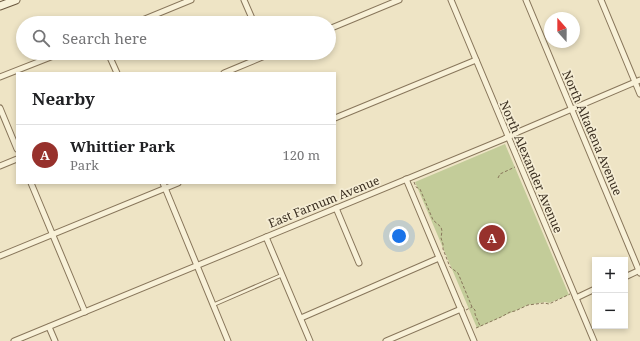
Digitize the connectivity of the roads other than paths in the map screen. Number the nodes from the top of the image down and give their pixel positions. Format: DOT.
graph roads {
  1 [pos="16,0"];
  2 [pos="190,0"];
  3 [pos="244,0"];
  4 [pos="399,0"];
  5 [pos="451,0"];
  6 [pos="526,0"];
  7 [pos="601,0"];
  8 [pos="0,6"];
  9 [pos="152,16"];
  10 [pos="251,16"];
  11 [pos="336,26"];
  12 [pos="43,60"];
  13 [pos="111,60"];
  14 [pos="255,60"];
  15 [pos="476,60"];
  16 [pos="117,72"];
  17 [pos="226,72"];
  18 [pos="0,77"];
  19 [pos="638,81"];
  20 [pos="640,94"];
  21 [pos="0,108"];
  22 [pos="571,109"];
  23 [pos="336,118"];
  24 [pos="508,137"];
  25 [pos="16,147"];
  26 [pos="16,159"];
  27 [pos="0,166"];
  28 [pos="406,180"];
  29 [pos="31,184"];
  30 [pos="164,186"];
  31 [pos="336,208"];
  32 [pos="53,234"];
  33 [pos="266,237"];
  34 [pos="0,256"];
  35 [pos="439,258"];
  36 [pos="359,263"];
  37 [pos="197,266"];
  38 [pos="640,271"];
  39 [pos="282,274"];
  40 [pos="628,275"];
  41 [pos="592,291"];
  42 [pos="576,298"];
  43 [pos="213,305"];
  44 [pos="463,310"];
  45 [pos="85,312"];
  46 [pos="301,318"];
  47 [pos="49,327"];
  48 [pos="14,341"];
  49 [pos="55,341"];
  50 [pos="228,341"];
  51 [pos="310,341"];
  52 [pos="386,341"];
  53 [pos="474,341"];
  54 [pos="594,341"];
  1 -- 8 [label="street"];
  2 -- 9 [label="street"];
  3 -- 10 [label="street"];
  4 -- 11 [label="street"];
  5 -- 15 [label="street, North Alexander Avenue"];
  6 -- 22 [label="street, North Altadena Avenue"];
  7 -- 19 [label="street"];
  12 -- 18 [label="street"];
  13 -- 16 [label="street"];
  14 -- 17 [label="street"];
  15 -- 23 [label="street"];
  15 -- 24 [label="street, North Alexander Avenue"];
  19 -- 20 [label="street"];
  19 -- 22 [label="street, East Farnum Avenue"];
  21 -- 25 [label="street"];
  22 -- 24 [label="street, East Farnum Avenue"];
  22 -- 38 [label="street, North Altadena Avenue"];
  24 -- 28 [label="street, East Farnum Avenue"];
  24 -- 42 [label="street, North Alexander Avenue"];
  26 -- 27 [label="street"];
  28 -- 31 [label="street, East Farnum Avenue"];
  28 -- 35 [label="street"];
  29 -- 32 [label="street"];
  30 -- 32 [label="street"];
  30 -- 37 [label="street"];
  31 -- 33 [label="street, East Farnum Avenue"];
  31 -- 36 [label="street"];
  32 -- 34 [label="street"];
  32 -- 45 [label="street"];
  33 -- 37 [label="street, East Farnum Avenue"];
  33 -- 39 [label="street"];
  35 -- 44 [label="street"];
  35 -- 46 [label="street"];
  37 -- 43 [label="street"];
  37 -- 45 [label="street, East Farnum Avenue"];
  38 -- 40 [label="street"];
  39 -- 43 [label="lane"];
  39 -- 46 [label="street"];
  41 -- 42 [label="street"];
  42 -- 54 [label="street, North Alexander Avenue"];
  43 -- 50 [label="street"];
  44 -- 52 [label="street"];
  44 -- 53 [label="street"];
  45 -- 47 [label="street, East Farnum Avenue"];
  46 -- 51 [label="street"];
  47 -- 48 [label="street, East Farnum Avenue"];
  47 -- 49 [label="street"];
}
